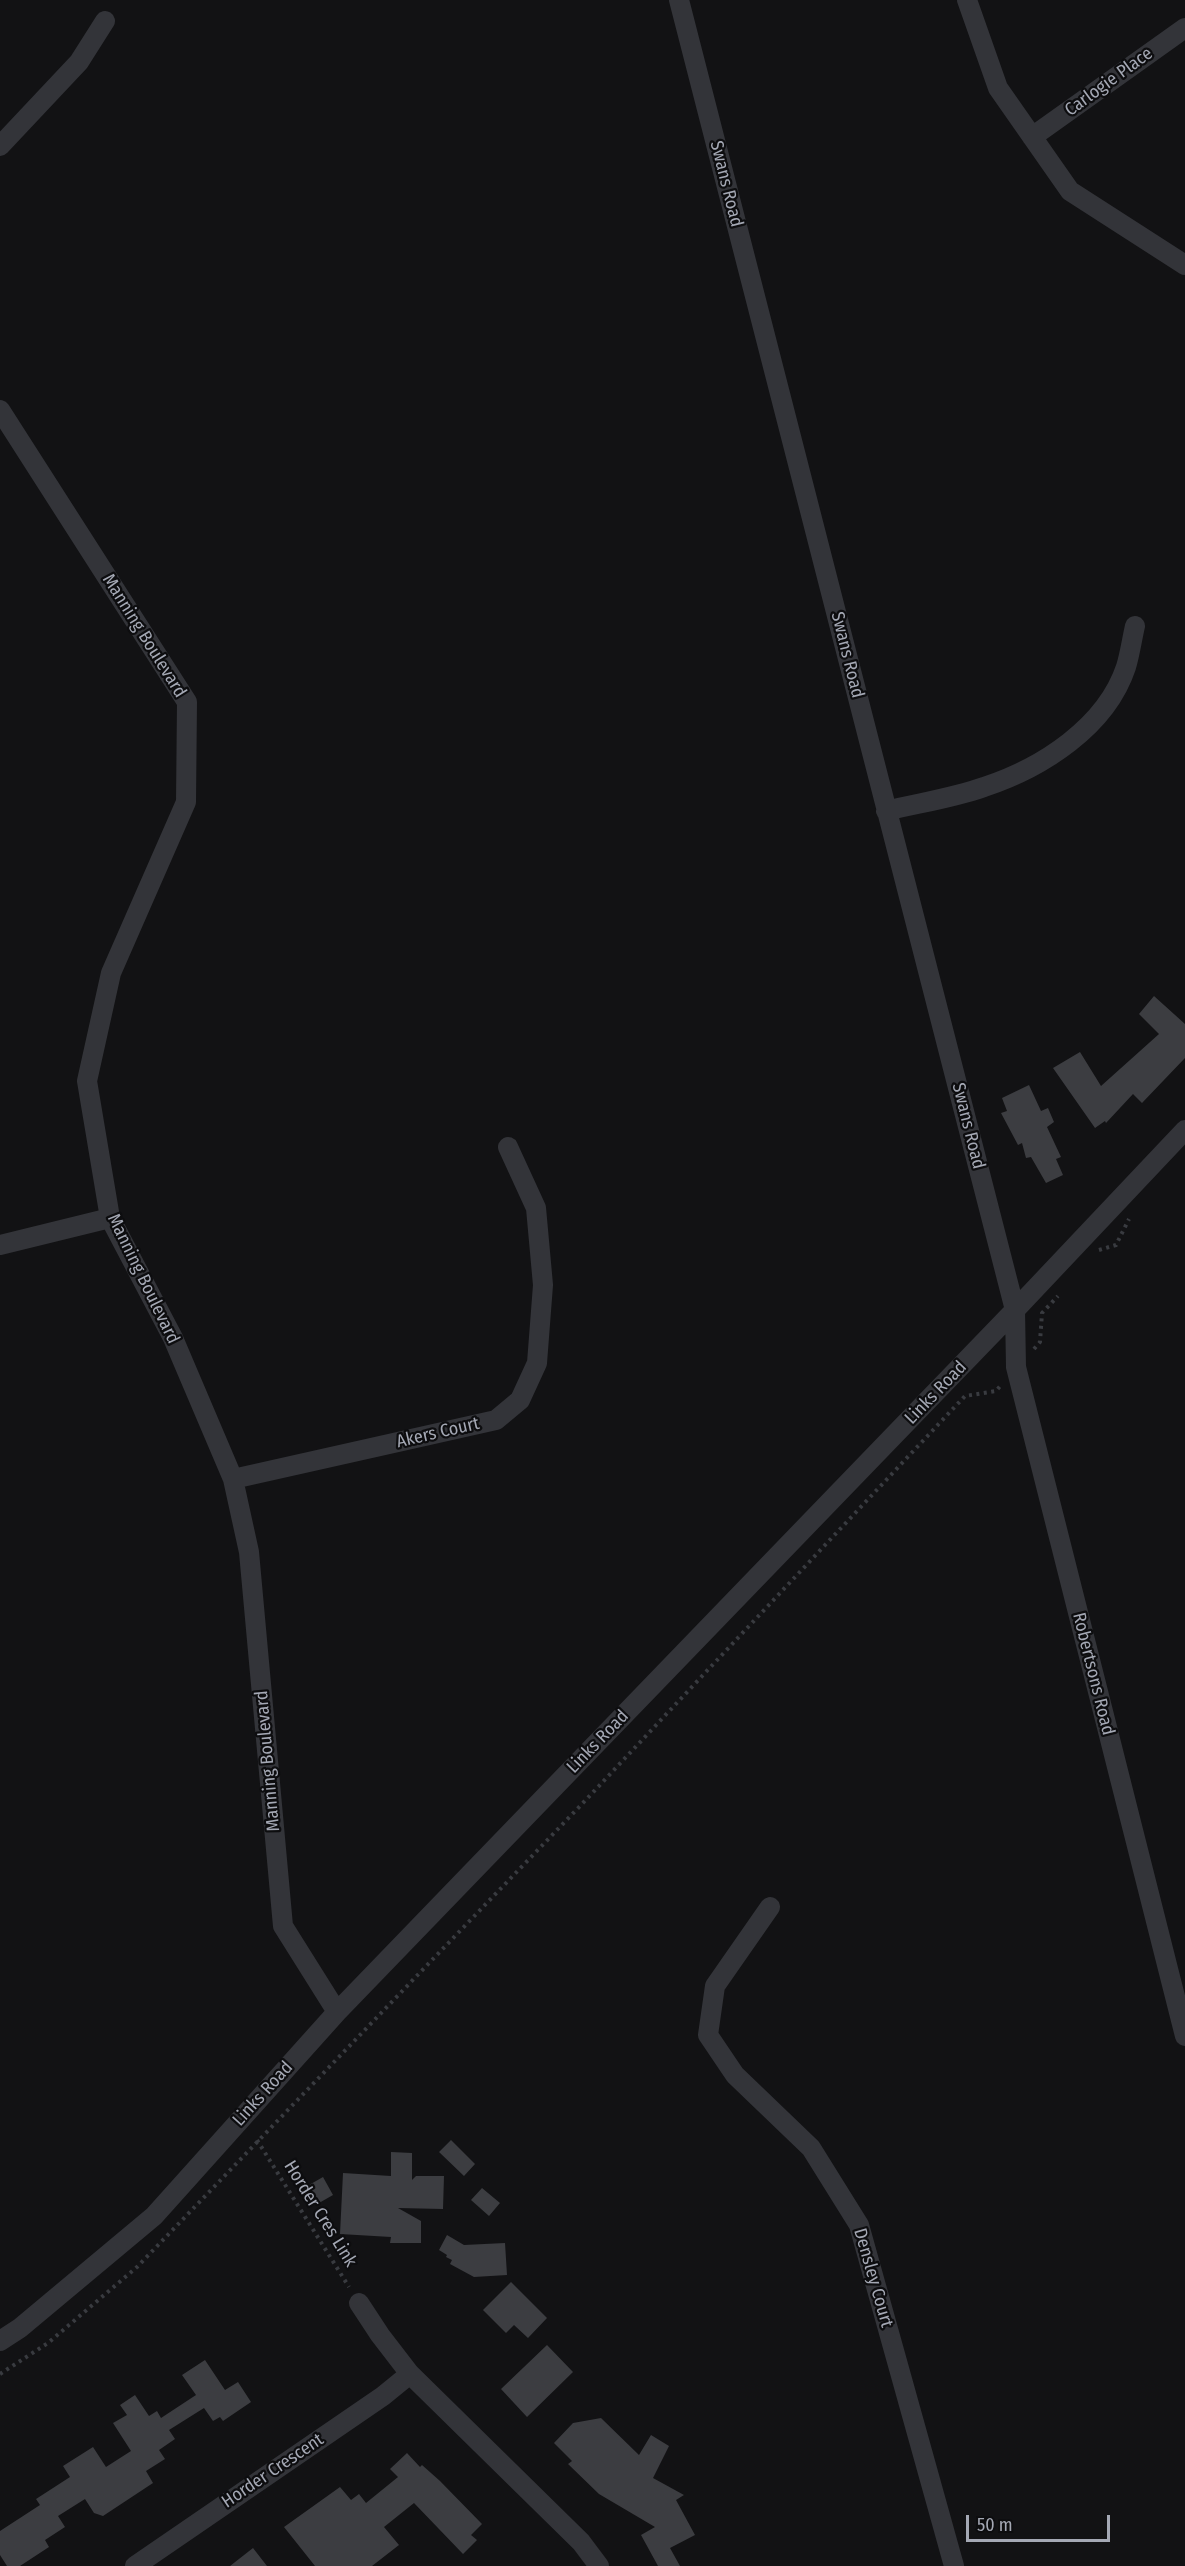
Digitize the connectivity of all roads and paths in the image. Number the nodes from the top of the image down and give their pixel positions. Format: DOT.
graph roads {
  1 [pos="679,0"];
  2 [pos="967,0"];
  3 [pos="105,21"];
  4 [pos="1185,28"];
  5 [pos="1032,137"];
  6 [pos="0,146"];
  7 [pos="1185,265"];
  8 [pos="0,410"];
  9 [pos="1135,626"];
  10 [pos="886,811"];
  11 [pos="1185,1130"];
  12 [pos="508,1147"];
  13 [pos="1132,1212"];
  14 [pos="110,1218"];
  15 [pos="0,1245"];
  16 [pos="1092,1258"];
  17 [pos="1063,1290"];
  18 [pos="1015,1310"];
  19 [pos="1016,1367"];
  20 [pos="233,1479"];
  21 [pos="770,1907"];
  22 [pos="337,2012"];
  23 [pos="1185,2036"];
  24 [pos="257,2140"];
  25 [pos="359,2303"];
  26 [pos="0,2341"];
  27 [pos="0,2374"];
  28 [pos="410,2374"];
  29 [pos="135,2566"];
  30 [pos="599,2566"];
  31 [pos="954,2566"];
  1 -- 10 [label="street, Swans Road"];
  2 -- 5 [label="street"];
  3 -- 6 [label="street"];
  4 -- 5 [label="street, Carlogie Place"];
  5 -- 7 [label="street"];
  8 -- 14 [label="street, Manning Boulevard"];
  9 -- 10 [label="street"];
  10 -- 18 [label="street, Swans Road"];
  11 -- 18 [label="street, Links Road"];
  12 -- 20 [label="street, Akers Court"];
  13 -- 16 [label="path"];
  14 -- 15 [label="street"];
  14 -- 20 [label="street, Manning Boulevard"];
  17 -- 19 [label="path"];
  18 -- 19 [label="street, Robertsons Road"];
  18 -- 22 [label="street, Links Road"];
  19 -- 23 [label="street, Robertsons Road"];
  19 -- 24 [label="path"];
  20 -- 22 [label="street, Manning Boulevard"];
  21 -- 31 [label="street, Densley Court"];
  22 -- 26 [label="street, Links Road"];
  24 -- 25 [label="path, Horder Cres Link"];
  24 -- 27 [label="path"];
  25 -- 28 [label="street"];
  28 -- 29 [label="street, Horder Crescent"];
  28 -- 30 [label="street"];
}
